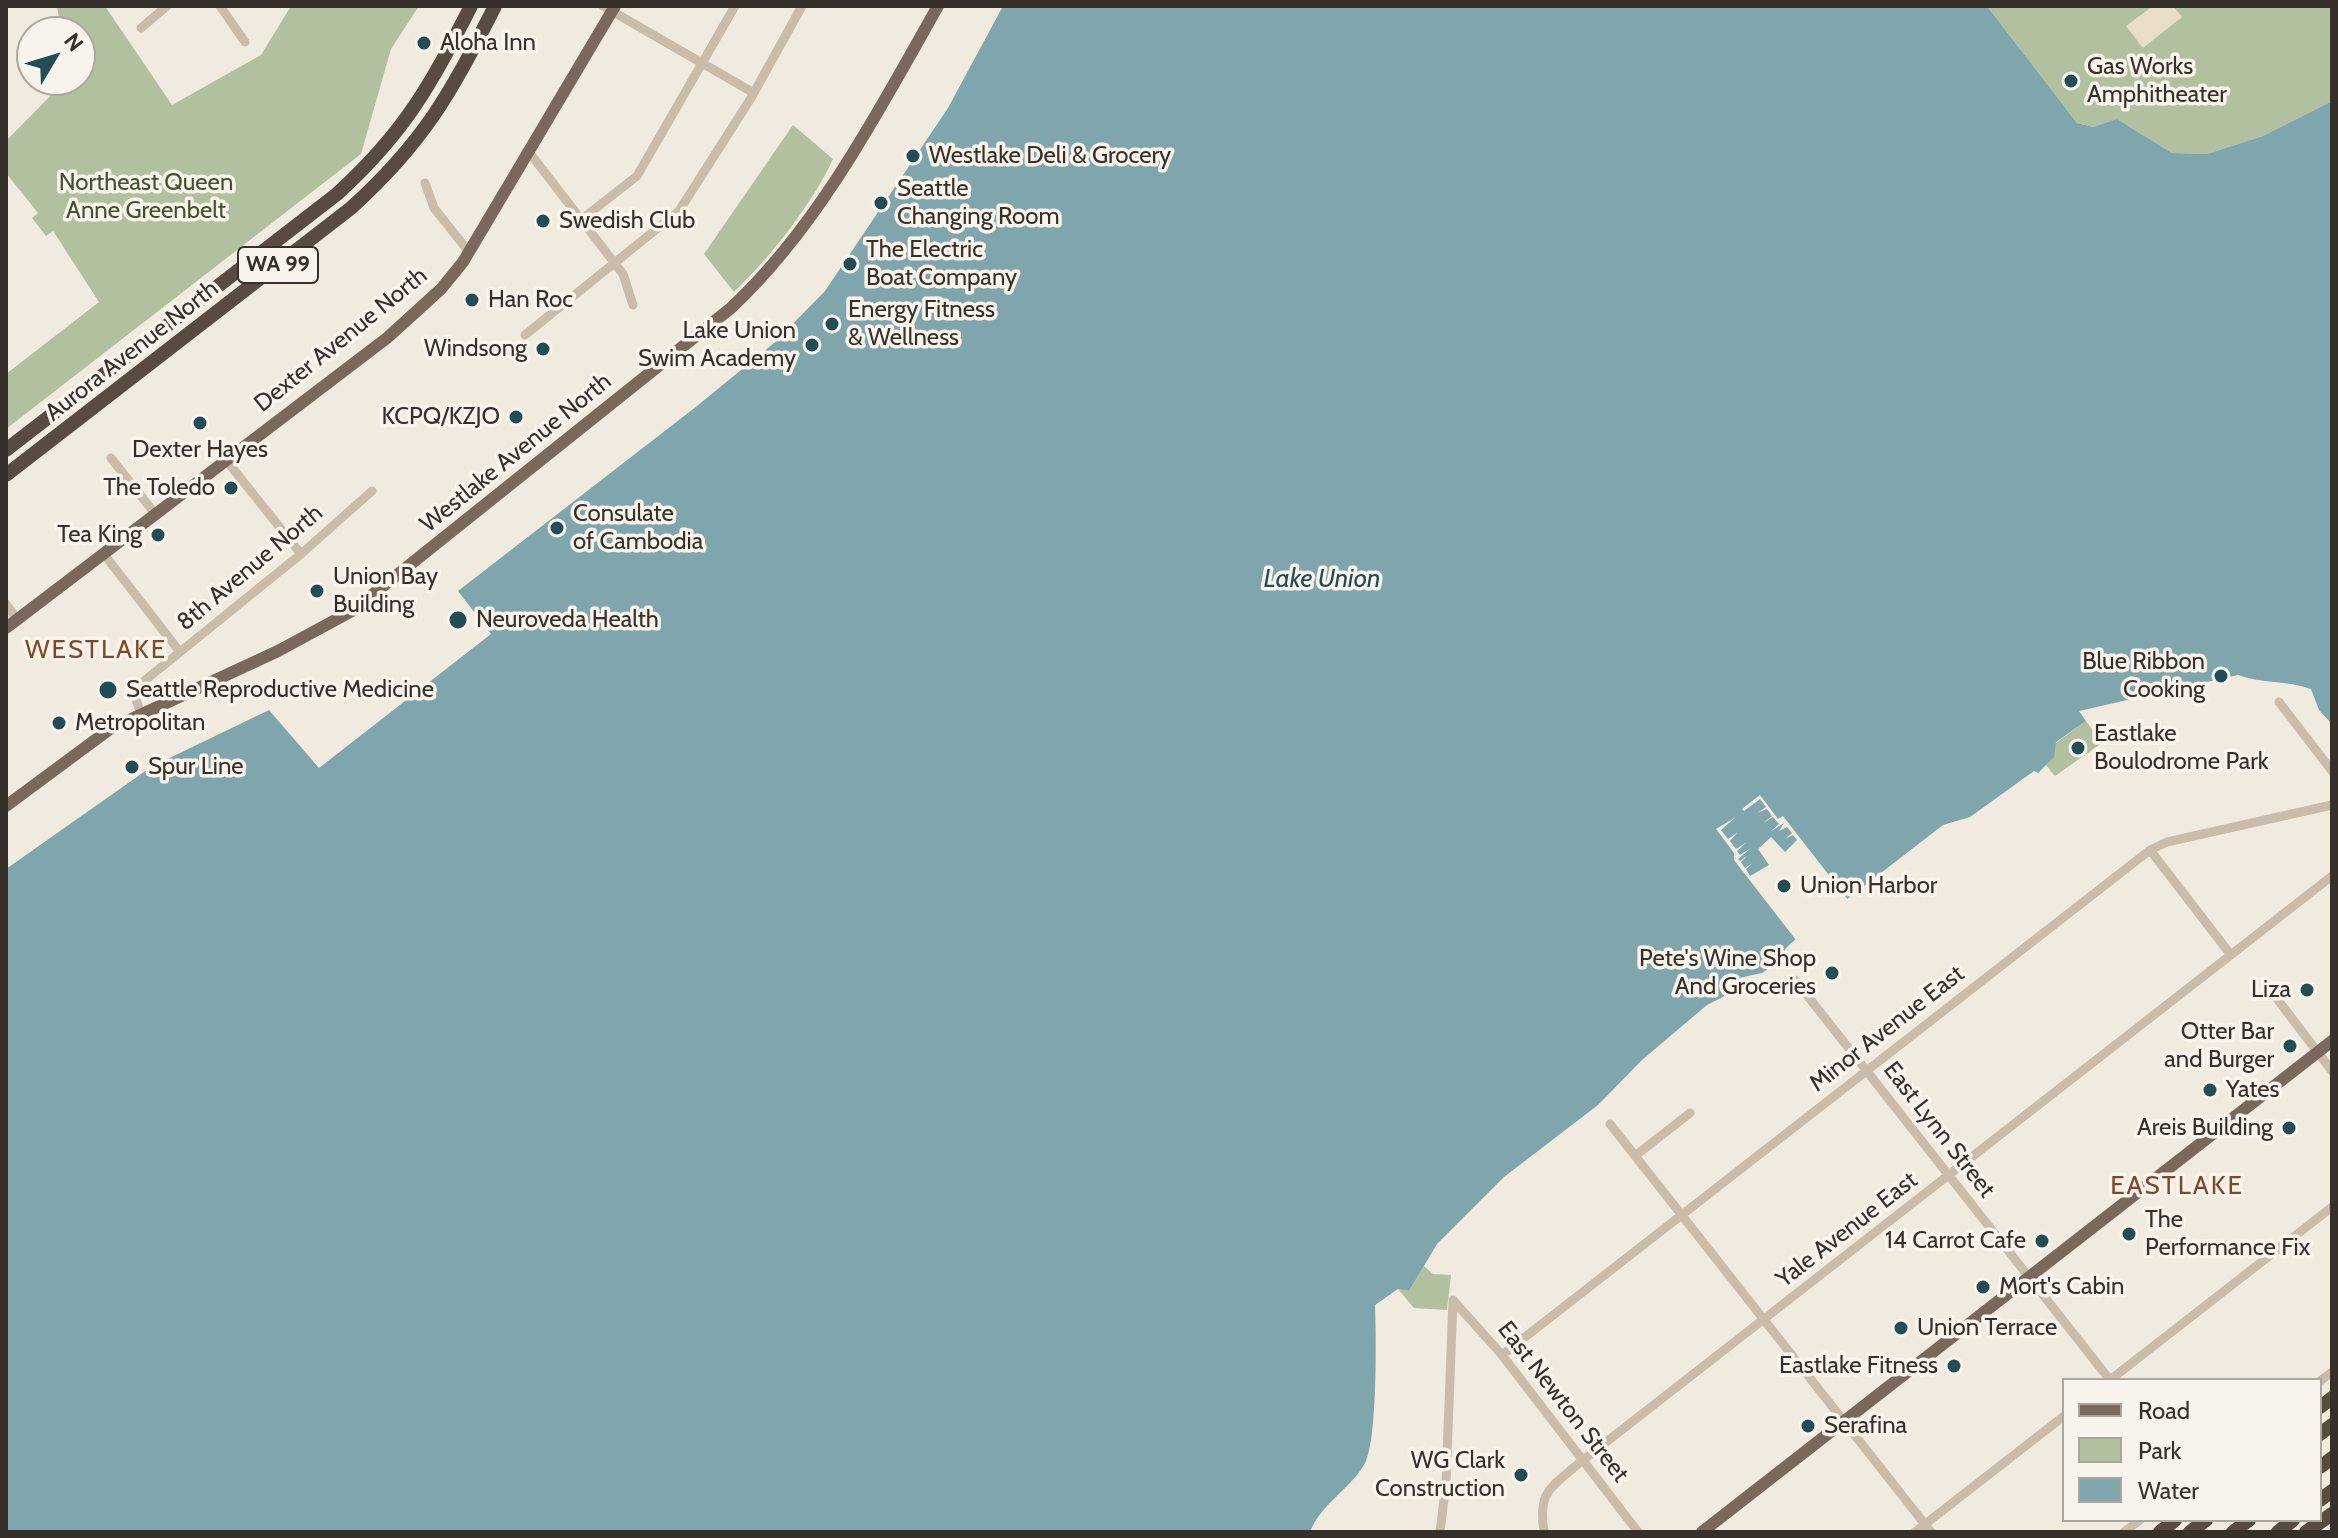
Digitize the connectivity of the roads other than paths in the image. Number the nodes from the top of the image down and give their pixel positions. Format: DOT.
graph roads {
  1 [pos="167,6"];
  2 [pos="220,6"];
  3 [pos="471,6"];
  4 [pos="495,6"];
  5 [pos="735,6"];
  6 [pos="802,6"];
  7 [pos="938,6"];
  8 [pos="610,7"];
  9 [pos="141,28"];
  10 [pos="245,42"];
  11 [pos="703,62"];
  12 [pos="754,93"];
  13 [pos="529,152"];
  14 [pos="425,183"];
  15 [pos="582,219"];
  16 [pos="469,252"];
  17 [pos="616,263"];
  18 [pos="633,305"];
  19 [pos="525,335"];
  20 [pos="6,450"];
  21 [pos="111,458"];
  22 [pos="226,460"];
  23 [pos="6,475"];
  24 [pos="372,491"];
  25 [pos="156,515"];
  26 [pos="103,553"];
  27 [pos="301,554"];
  28 [pos="6,604"];
  29 [pos="17,619"];
  30 [pos="6,628"];
  31 [pos="180,652"];
  32 [pos="2279,702"];
  33 [pos="141,714"];
  34 [pos="2332,771"];
  35 [pos="2332,805"];
  36 [pos="6,806"];
  37 [pos="2150,850"];
  38 [pos="2332,876"];
  39 [pos="2231,955"];
  40 [pos="1795,980"];
  41 [pos="2278,1000"];
  42 [pos="2332,1041"];
  43 [pos="2318,1052"];
  44 [pos="1866,1070"];
  45 [pos="2332,1071"];
  46 [pos="1690,1113"];
  47 [pos="1610,1124"];
  48 [pos="1635,1156"];
  49 [pos="1949,1175"];
  50 [pos="2332,1207"];
  51 [pos="1682,1215"];
  52 [pos="2029,1277"];
  53 [pos="1764,1321"];
  54 [pos="1502,1355"];
  55 [pos="2108,1378"];
  56 [pos="2113,1378"];
  57 [pos="2062,1418"];
  58 [pos="1843,1421"];
  59 [pos="1583,1460"];
  60 [pos="1928,1528"];
  61 [pos="1440,1532"];
  62 [pos="1544,1532"];
  63 [pos="1638,1532"];
  64 [pos="1702,1532"];
  65 [pos="1915,1532"];
  1 -- 9 [label="street"];
  2 -- 10 [label="street"];
  3 -- 20 [label="highway, Aurora Avenue North / WA 99"];
  4 -- 23 [label="highway, Aurora Avenue North / WA 99"];
  5 -- 11 [label="street"];
  6 -- 12 [label="street"];
  7 -- 33 [label="main road, Westlake Avenue North"];
  8 -- 11 [label="street"];
  8 -- 13 [label="main road, Dexter Avenue North"];
  11 -- 12 [label="street"];
  11 -- 15 [label="street"];
  12 -- 17 [label="street"];
  13 -- 15 [label="street"];
  13 -- 16 [label="main road, Dexter Avenue North"];
  14 -- 16 [label="street"];
  15 -- 17 [label="street"];
  16 -- 22 [label="main road, Dexter Avenue North"];
  17 -- 18 [label="street"];
  17 -- 19 [label="street"];
  21 -- 25 [label="street"];
  22 -- 25 [label="main road, Dexter Avenue North"];
  22 -- 27 [label="street"];
  24 -- 27 [label="street, 8th Avenue North"];
  25 -- 26 [label="main road, Dexter Avenue North"];
  26 -- 29 [label="main road, Dexter Avenue North"];
  26 -- 31 [label="street"];
  27 -- 31 [label="street, 8th Avenue North"];
  28 -- 29 [label="street"];
  29 -- 30 [label="main road, Dexter Avenue North"];
  31 -- 33 [label="street, 8th Avenue North"];
  32 -- 34 [label="street"];
  33 -- 36 [label="main road, Westlake Avenue North"];
  35 -- 37 [label="street, Minor Avenue East"];
  37 -- 39 [label="street"];
  37 -- 44 [label="street, Minor Avenue East"];
  38 -- 39 [label="street, Yale Avenue East"];
  39 -- 49 [label="street, Yale Avenue East"];
  40 -- 44 [label="street, East Lynn Street"];
  41 -- 43 [label="street"];
  42 -- 43 [label="main road"];
  43 -- 45 [label="street"];
  43 -- 52 [label="main road"];
  44 -- 49 [label="street, East Lynn Street"];
  44 -- 51 [label="street, Minor Avenue East"];
  46 -- 48 [label="street"];
  47 -- 48 [label="street"];
  48 -- 51 [label="street"];
  49 -- 52 [label="street, East Lynn Street"];
  49 -- 53 [label="street, Yale Avenue East"];
  50 -- 56 [label="street"];
  51 -- 53 [label="street"];
  51 -- 54 [label="street, Minor Avenue East"];
  52 -- 55 [label="street, East Lynn Street"];
  52 -- 58 [label="main road"];
  53 -- 58 [label="street"];
  53 -- 59 [label="street, Yale Avenue East"];
  54 -- 59 [label="street, East Newton Street"];
  54 -- 61 [label="street, East Newton Street"];
  57 -- 60 [label="street"];
  58 -- 60 [label="street"];
  58 -- 64 [label="main road"];
  59 -- 62 [label="street, Yale Avenue East"];
  59 -- 63 [label="street, East Newton Street"];
  60 -- 65 [label="street"];
}
